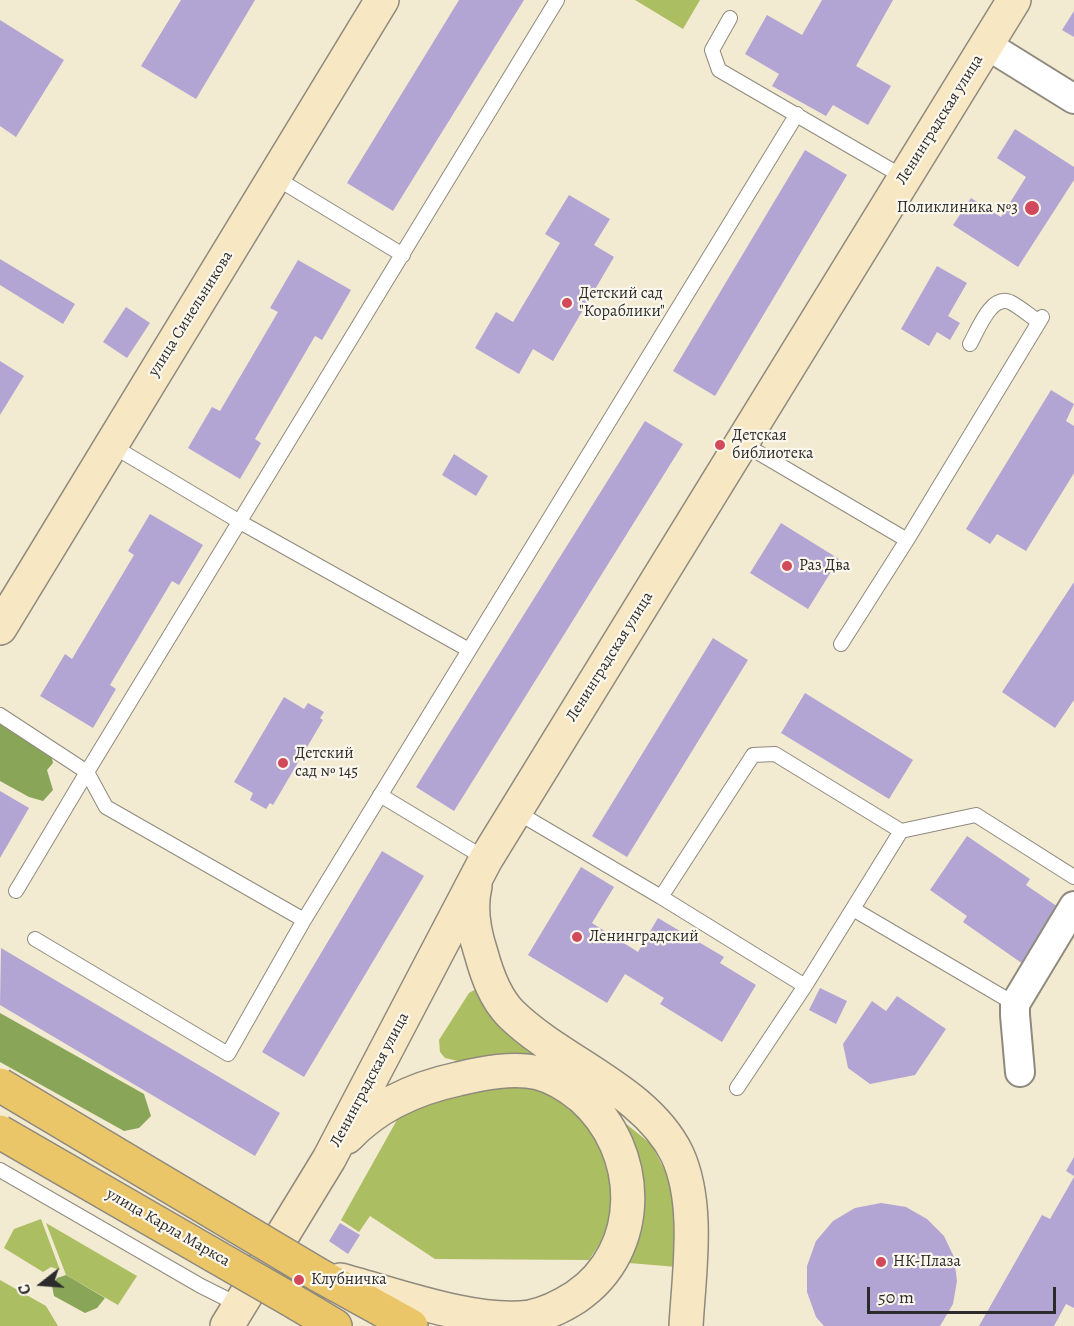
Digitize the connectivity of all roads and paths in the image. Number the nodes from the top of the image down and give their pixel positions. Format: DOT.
graph roads {
  1 [pos="382,0"];
  2 [pos="557,0"];
  3 [pos="1014,0"];
  4 [pos="730,18"];
  5 [pos="987,45"];
  6 [pos="1074,99"];
  7 [pos="797,114"];
  8 [pos="276,178"];
  9 [pos="905,178"];
  10 [pos="403,255"];
  11 [pos="970,344"];
  12 [pos="742,443"];
  13 [pos="110,445"];
  14 [pos="240,522"];
  15 [pos="907,540"];
  16 [pos="0,628"];
  17 [pos="841,644"];
  18 [pos="469,650"];
  19 [pos="0,715"];
  20 [pos="87,772"];
  21 [pos="380,795"];
  22 [pos="515,811"];
  23 [pos="901,831"];
  24 [pos="483,865"];
  25 [pos="1074,877"];
  26 [pos="16,891"];
  27 [pos="661,897"];
  28 [pos="1074,906"];
  29 [pos="853,909"];
  30 [pos="304,920"];
  31 [pos="35,939"];
  32 [pos="805,986"];
  33 [pos="1015,1004"];
  34 [pos="1020,1072"];
  35 [pos="0,1084"];
  36 [pos="737,1088"];
  37 [pos="0,1132"];
  38 [pos="329,1159"];
  39 [pos="0,1170"];
  40 [pos="317,1274"];
  41 [pos="233,1316"];
  42 [pos="333,1326"];
  43 [pos="411,1326"];
  44 [pos="686,1326"];
  1 -- 8 [label="main road, улица Синельникова"];
  2 -- 10 [label="lane"];
  3 -- 5 [label="main road, Ленинградская улица"];
  4 -- 7 [label="lane"];
  5 -- 6 [label="street"];
  5 -- 9 [label="main road, Ленинградская улица"];
  7 -- 9 [label="lane"];
  7 -- 18 [label="lane"];
  8 -- 10 [label="lane"];
  8 -- 13 [label="main road, улица Синельникова"];
  9 -- 12 [label="main road, Ленинградская улица"];
  10 -- 14 [label="lane"];
  11 -- 15 [label="lane"];
  12 -- 15 [label="lane"];
  12 -- 22 [label="main road, Ленинградская улица"];
  13 -- 14 [label="lane"];
  13 -- 16 [label="main road, улица Синельникова"];
  14 -- 18 [label="lane"];
  14 -- 20 [label="lane"];
  15 -- 17 [label="lane"];
  18 -- 21 [label="lane"];
  19 -- 20 [label="lane"];
  20 -- 26 [label="lane"];
  20 -- 30 [label="lane"];
  21 -- 24 [label="lane"];
  21 -- 30 [label="lane"];
  22 -- 24 [label="main road, Ленинградская улица"];
  22 -- 27 [label="lane"];
  23 -- 25 [label="lane"];
  23 -- 27 [label="lane"];
  23 -- 29 [label="lane"];
  24 -- 38 [label="main road, Ленинградская улица"];
  24 -- 44 [label="main road"];
  27 -- 32 [label="lane"];
  28 -- 33 [label="street"];
  29 -- 32 [label="lane"];
  29 -- 33 [label="lane"];
  30 -- 31 [label="lane"];
  32 -- 36 [label="lane"];
  33 -- 34 [label="street"];
  35 -- 40 [label="main road, bridge"];
  37 -- 42 [label="main road, улица Карла Маркса, bridge"];
  38 -- 40 [label="main road"];
  38 -- 41 [label="main road, Ленинградская улица"];
  39 -- 41 [label="lane"];
  40 -- 43 [label="main road"];
}
